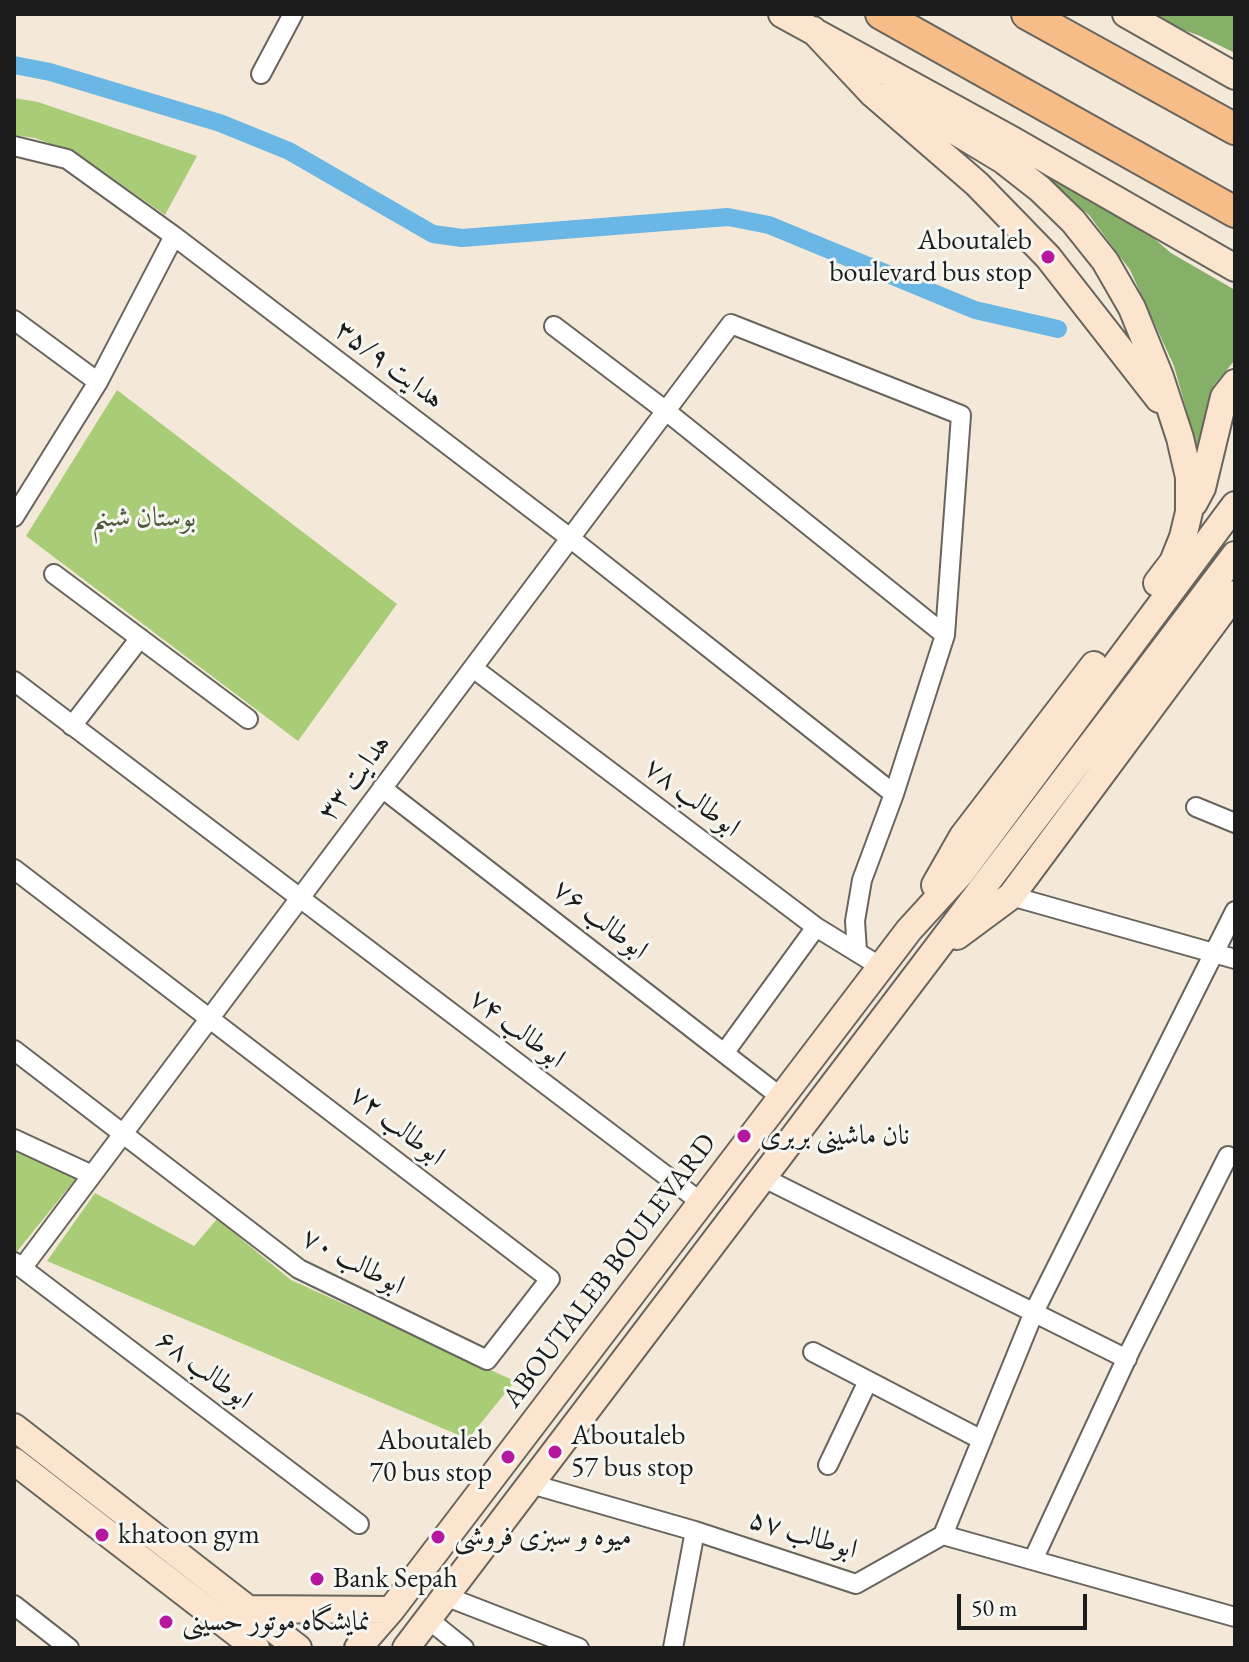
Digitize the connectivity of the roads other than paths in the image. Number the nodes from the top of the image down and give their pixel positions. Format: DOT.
graph roads {
  1 [pos="293,14"];
  2 [pos="782,14"];
  3 [pos="881,14"];
  4 [pos="1027,14"];
  5 [pos="1126,14"];
  6 [pos="813,30"];
  7 [pos="261,74"];
  8 [pos="1235,76"];
  9 [pos="873,94"];
  10 [pos="1235,129"];
  11 [pos="14,146"];
  12 [pos="1235,212"];
  13 [pos="174,236"];
  14 [pos="1235,268"];
  15 [pos="14,320"];
  16 [pos="554,326"];
  17 [pos="98,382"];
  18 [pos="1235,383"];
  19 [pos="666,411"];
  20 [pos="1180,438"];
  21 [pos="1235,505"];
  22 [pos="1189,512"];
  23 [pos="15,513"];
  24 [pos="570,538"];
  25 [pos="1235,555"];
  26 [pos="54,574"];
  27 [pos="1235,594"];
  28 [pos="945,635"];
  29 [pos="140,638"];
  30 [pos="473,668"];
  31 [pos="14,681"];
  32 [pos="248,719"];
  33 [pos="72,726"];
  34 [pos="382,788"];
  35 [pos="894,794"];
  36 [pos="1196,807"];
  37 [pos="1235,823"];
  38 [pos="14,869"];
  39 [pos="1011,896"];
  40 [pos="299,899"];
  41 [pos="1235,911"];
  42 [pos="816,927"];
  43 [pos="909,930"];
  44 [pos="938,950"];
  45 [pos="857,951"];
  46 [pos="1214,953"];
  47 [pos="1235,959"];
  48 [pos="881,967"];
  49 [pos="210,1017"];
  50 [pos="14,1050"];
  51 [pos="725,1052"];
  52 [pos="782,1098"];
  53 [pos="123,1133"];
  54 [pos="14,1139"];
  55 [pos="1228,1156"];
  56 [pos="92,1175"];
  57 [pos="764,1178"];
  58 [pos="702,1203"];
  59 [pos="18,1264"];
  60 [pos="550,1279"];
  61 [pos="1034,1312"];
  62 [pos="589,1350"];
  63 [pos="813,1352"];
  64 [pos="1127,1359"];
  65 [pos="868,1381"];
  66 [pos="590,1407"];
  67 [pos="14,1427"];
  68 [pos="982,1440"];
  69 [pos="14,1461"];
  70 [pos="828,1465"];
  71 [pos="531,1484"];
  72 [pos="359,1524"];
  73 [pos="695,1531"];
  74 [pos="943,1535"];
  75 [pos="1033,1560"];
  76 [pos="445,1596"];
  77 [pos="14,1605"];
  78 [pos="246,1609"];
  79 [pos="391,1610"];
  80 [pos="1235,1617"];
  81 [pos="419,1636"];
  82 [pos="246,1644"];
  83 [pos="69,1648"];
  84 [pos="298,1648"];
  85 [pos="358,1648"];
  86 [pos="464,1648"];
  87 [pos="579,1648"];
  88 [pos="673,1648"];
  1 -- 7 [label="street"];
  2 -- 6 [label="main road"];
  3 -- 12 [label="highway"];
  4 -- 10 [label="highway"];
  5 -- 8 [label="main road"];
  6 -- 9 [label="main road"];
  6 -- 14 [label="main road"];
  9 -- 20 [label="main road"];
  9 -- 20 [label="main road"];
  11 -- 13 [label="street, هدایت ۳۵/۹"];
  13 -- 17 [label="street"];
  13 -- 24 [label="street, هدایت ۳۵/۹"];
  15 -- 17 [label="street"];
  16 -- 19 [label="street"];
  17 -- 23 [label="street"];
  18 -- 22 [label="main road"];
  19 -- 24 [label="street, هدایت ۳۳"];
  19 -- 28 [label="street"];
  19 -- 28 [label="street, هدایت ۳۳"];
  20 -- 22 [label="main road"];
  21 -- 43 [label="main road"];
  22 -- 43 [label="main road"];
  24 -- 30 [label="street, هدایت ۳۳"];
  24 -- 35 [label="street, هدایت ۳۵/۹"];
  25 -- 44 [label="main road"];
  26 -- 29 [label="street"];
  27 -- 39 [label="main road"];
  28 -- 35 [label="street"];
  29 -- 32 [label="street"];
  29 -- 33 [label="street"];
  30 -- 34 [label="street, هدایت ۳۳"];
  30 -- 42 [label="street, ابوطالب ۷۸"];
  31 -- 33 [label="street, ابوطالب ۷۴"];
  33 -- 40 [label="street, ابوطالب ۷۴"];
  34 -- 40 [label="street, هدایت ۳۳"];
  34 -- 51 [label="street, ابوطالب ۷۶"];
  35 -- 45 [label="street"];
  36 -- 37 [label="street"];
  38 -- 49 [label="street, ابوطالب ۷۲"];
  39 -- 44 [label="main road"];
  39 -- 46 [label="street"];
  40 -- 49 [label="street, هدایت ۳۳"];
  40 -- 58 [label="street, ابوطالب ۷۴"];
  41 -- 46 [label="street"];
  42 -- 45 [label="street, ابوطالب ۷۸"];
  42 -- 51 [label="street"];
  43 -- 48 [label="main road, ABOUTALEB BOULEVARD"];
  44 -- 57 [label="main road"];
  45 -- 48 [label="street, ابوطالب ۷۸"];
  46 -- 47 [label="street"];
  46 -- 61 [label="street"];
  48 -- 52 [label="main road, ABOUTALEB BOULEVARD"];
  49 -- 53 [label="street, هدایت ۳۳"];
  49 -- 60 [label="street, ابوطالب ۷۲"];
  50 -- 53 [label="street"];
  51 -- 52 [label="street, ابوطالب ۷۶"];
  52 -- 58 [label="main road, ABOUTALEB BOULEVARD"];
  53 -- 56 [label="street, هدایت ۳۳"];
  53 -- 60 [label="street, ابوطالب ۷۰"];
  54 -- 56 [label="street"];
  55 -- 64 [label="street"];
  56 -- 59 [label="street, هدایت ۳۳"];
  57 -- 61 [label="street"];
  57 -- 66 [label="main road"];
  58 -- 62 [label="main road, ABOUTALEB BOULEVARD"];
  59 -- 72 [label="street, ابوطالب ۶۸"];
  61 -- 64 [label="street"];
  61 -- 68 [label="street"];
  62 -- 66 [label="main road"];
  62 -- 79 [label="main road, ABOUTALEB BOULEVARD"];
  63 -- 65 [label="street"];
  64 -- 75 [label="street"];
  65 -- 68 [label="street"];
  65 -- 70 [label="street"];
  66 -- 71 [label="main road"];
  67 -- 78 [label="main road"];
  68 -- 74 [label="street"];
  69 -- 82 [label="main road"];
  71 -- 73 [label="street, ابوطالب ۵۷"];
  71 -- 76 [label="main road"];
  73 -- 74 [label="street, ابوطالب ۵۷"];
  73 -- 88 [label="street"];
  74 -- 75 [label="street"];
  75 -- 80 [label="street"];
  76 -- 81 [label="main road"];
  76 -- 87 [label="street"];
  77 -- 83 [label="street"];
  78 -- 79 [label="main road"];
  78 -- 84 [label="main road"];
  79 -- 85 [label="main road, ABOUTALEB BOULEVARD"];
  81 -- 86 [label="street"];
}
